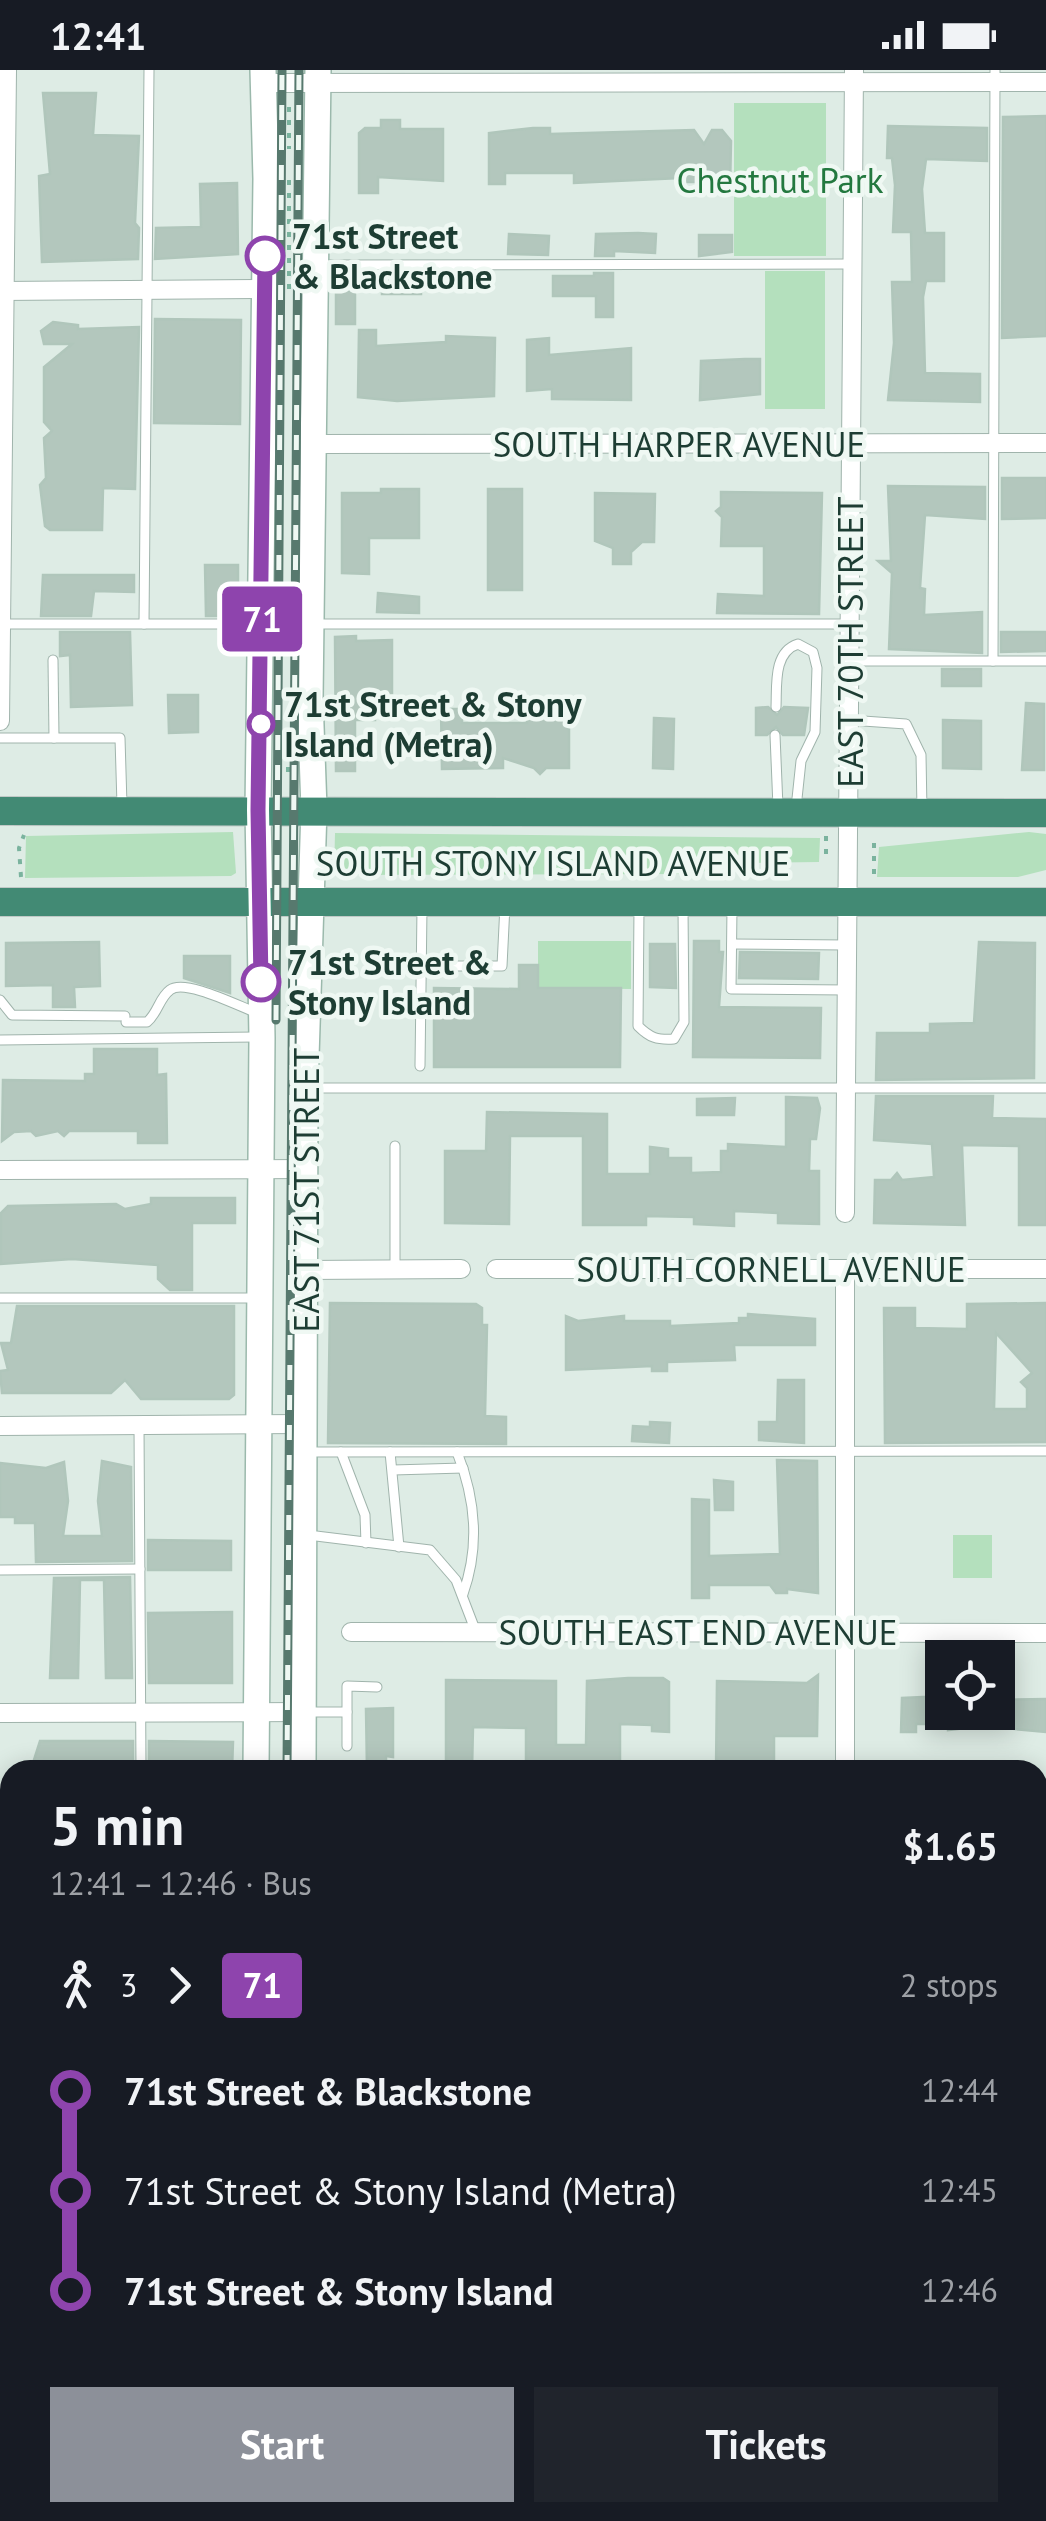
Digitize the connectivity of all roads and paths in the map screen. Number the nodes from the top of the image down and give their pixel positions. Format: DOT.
graph roads {
  1 [pos="7,70"];
  2 [pos="149,70"];
  3 [pos="854,76"];
  4 [pos="995,76"];
  5 [pos="262,77"];
  6 [pos="318,77"];
  7 [pos="1046,82"];
  8 [pos="289,107"];
  9 [pos="289,154"];
  10 [pos="289,169"];
  11 [pos="852,264"];
  12 [pos="313,265"];
  13 [pos="277,289"];
  14 [pos="147,290"];
  15 [pos="2,291"];
  16 [pos="993,443"];
  17 [pos="1046,443"];
  18 [pos="312,444"];
  19 [pos="851,444"];
  20 [pos="1,624"];
  21 [pos="144,624"];
  22 [pos="262,624"];
  23 [pos="311,624"];
  24 [pos="850,624"];
  25 [pos="53,660"];
  26 [pos="1046,660"];
  27 [pos="849,661"];
  28 [pos="993,661"];
  29 [pos="776,708"];
  30 [pos="849,720"];
  31 [pos="0,721"];
  32 [pos="775,735"];
  33 [pos="0,738"];
  34 [pos="54,738"];
  35 [pos="314,809"];
  36 [pos="122,810"];
  37 [pos="258,810"];
  38 [pos="0,811"];
  39 [pos="787,811"];
  40 [pos="848,811"];
  41 [pos="922,812"];
  42 [pos="1046,812"];
  43 [pos="826,832"];
  44 [pos="24,835"];
  45 [pos="874,842"];
  46 [pos="826,861"];
  47 [pos="874,874"];
  48 [pos="21,877"];
  49 [pos="259,900"];
  50 [pos="312,900"];
  51 [pos="422,900"];
  52 [pos="506,900"];
  53 [pos="639,900"];
  54 [pos="683,900"];
  55 [pos="732,900"];
  56 [pos="848,900"];
  57 [pos="0,902"];
  58 [pos="1046,902"];
  59 [pos="732,944"];
  60 [pos="846,945"];
  61 [pos="420,966"];
  62 [pos="847,990"];
  63 [pos="0,1000"];
  64 [pos="262,1026"];
  65 [pos="0,1040"];
  66 [pos="420,1066"];
  67 [pos="305,1088"];
  68 [pos="846,1088"];
  69 [pos="1046,1088"];
  70 [pos="395,1146"];
  71 [pos="306,1168"];
  72 [pos="0,1170"];
  73 [pos="262,1170"];
  74 [pos="845,1213"];
  75 [pos="461,1268"];
  76 [pos="395,1269"];
  77 [pos="496,1269"];
  78 [pos="1046,1269"];
  79 [pos="305,1270"];
  80 [pos="845,1270"];
  81 [pos="0,1298"];
  82 [pos="260,1298"];
  83 [pos="305,1424"];
  84 [pos="140,1425"];
  85 [pos="260,1425"];
  86 [pos="0,1426"];
  87 [pos="1046,1451"];
  88 [pos="305,1452"];
  89 [pos="341,1452"];
  90 [pos="390,1452"];
  91 [pos="457,1452"];
  92 [pos="845,1452"];
  93 [pos="463,1468"];
  94 [pos="393,1470"];
  95 [pos="304,1535"];
  96 [pos="366,1543"];
  97 [pos="399,1547"];
  98 [pos="140,1569"];
  99 [pos="0,1570"];
  100 [pos="463,1595"];
  101 [pos="351,1632"];
  102 [pos="476,1632"];
  103 [pos="845,1633"];
  104 [pos="1046,1633"];
  105 [pos="377,1687"];
  106 [pos="0,1712"];
  107 [pos="256,1712"];
  108 [pos="304,1712"];
  109 [pos="347,1712"];
  110 [pos="141,1713"];
  111 [pos="347,1746"];
  112 [pos="141,1760"];
  113 [pos="256,1760"];
  114 [pos="304,1760"];
  115 [pos="845,1760"];
  1 -- 15 [label="street"];
  2 -- 14 [label="lane"];
  3 -- 4 [label="street"];
  3 -- 6 [label="street"];
  3 -- 11 [label="street, EAST 70TH STREET"];
  4 -- 7 [label="street"];
  4 -- 16 [label="lane"];
  5 -- 6 [label="street"];
  5 -- 13 [label="main road, EAST 71ST STREET"];
  6 -- 12 [label="main road, EAST 71ST STREET"];
  8 -- 9 [label="path"];
  10 -- 13 [label="path"];
  11 -- 12 [label="lane"];
  11 -- 19 [label="street, EAST 70TH STREET"];
  12 -- 18 [label="main road, EAST 71ST STREET"];
  13 -- 14 [label="street"];
  13 -- 22 [label="main road, EAST 71ST STREET"];
  14 -- 15 [label="street"];
  14 -- 21 [label="lane"];
  15 -- 20 [label="street"];
  16 -- 17 [label="street, SOUTH HARPER AVENUE"];
  16 -- 19 [label="street, SOUTH HARPER AVENUE"];
  16 -- 28 [label="lane"];
  18 -- 19 [label="street, SOUTH HARPER AVENUE"];
  18 -- 23 [label="main road, EAST 71ST STREET"];
  19 -- 24 [label="street, EAST 70TH STREET"];
  20 -- 21 [label="lane"];
  20 -- 31 [label="street"];
  21 -- 22 [label="lane"];
  22 -- 37 [label="main road, EAST 71ST STREET"];
  23 -- 24 [label="lane"];
  23 -- 35 [label="main road, EAST 71ST STREET"];
  24 -- 27 [label="street, EAST 70TH STREET"];
  25 -- 34 [label="lane"];
  26 -- 28 [label="lane"];
  27 -- 28 [label="lane"];
  27 -- 30 [label="street, EAST 70TH STREET"];
  29 -- 39 [label="lane"];
  30 -- 40 [label="street, EAST 70TH STREET"];
  30 -- 41 [label="lane"];
  32 -- 39 [label="lane"];
  33 -- 34 [label="lane"];
  34 -- 36 [label="lane"];
  35 -- 37 [label="highway, SOUTH STONY ISLAND AVENUE"];
  35 -- 39 [label="highway, SOUTH STONY ISLAND AVENUE"];
  35 -- 50 [label="main road, EAST 71ST STREET"];
  36 -- 37 [label="highway, SOUTH STONY ISLAND AVENUE"];
  36 -- 38 [label="highway, SOUTH STONY ISLAND AVENUE"];
  37 -- 49 [label="main road, EAST 71ST STREET"];
  39 -- 40 [label="highway, SOUTH STONY ISLAND AVENUE"];
  40 -- 41 [label="highway, SOUTH STONY ISLAND AVENUE"];
  40 -- 56 [label="street, EAST 70TH STREET"];
  41 -- 42 [label="highway, SOUTH STONY ISLAND AVENUE"];
  43 -- 46 [label="path"];
  44 -- 48 [label="path"];
  45 -- 47 [label="path"];
  49 -- 50 [label="highway, SOUTH STONY ISLAND AVENUE"];
  49 -- 57 [label="highway, SOUTH STONY ISLAND AVENUE"];
  49 -- 64 [label="main road, EAST 71ST STREET"];
  50 -- 51 [label="highway, SOUTH STONY ISLAND AVENUE"];
  50 -- 67 [label="main road, EAST 71ST STREET"];
  51 -- 52 [label="highway, SOUTH STONY ISLAND AVENUE"];
  51 -- 61 [label="lane"];
  52 -- 53 [label="highway, SOUTH STONY ISLAND AVENUE"];
  52 -- 61 [label="lane"];
  53 -- 54 [label="highway, SOUTH STONY ISLAND AVENUE"];
  53 -- 54 [label="lane"];
  54 -- 55 [label="highway, SOUTH STONY ISLAND AVENUE"];
  55 -- 56 [label="highway, SOUTH STONY ISLAND AVENUE"];
  55 -- 59 [label="lane"];
  56 -- 58 [label="highway, SOUTH STONY ISLAND AVENUE"];
  56 -- 60 [label="street, EAST 70TH STREET"];
  59 -- 60 [label="lane"];
  59 -- 62 [label="lane"];
  60 -- 62 [label="street, EAST 70TH STREET"];
  61 -- 66 [label="lane"];
  62 -- 68 [label="street, EAST 70TH STREET"];
  63 -- 64 [label="lane"];
  64 -- 65 [label="lane"];
  64 -- 73 [label="main road, EAST 71ST STREET"];
  67 -- 68 [label="lane"];
  67 -- 71 [label="main road, EAST 71ST STREET"];
  68 -- 69 [label="lane"];
  68 -- 74 [label="street, EAST 70TH STREET"];
  70 -- 76 [label="lane"];
  71 -- 73 [label="street"];
  71 -- 79 [label="main road, EAST 71ST STREET"];
  72 -- 73 [label="street"];
  73 -- 82 [label="main road, EAST 71ST STREET"];
  75 -- 76 [label="street"];
  76 -- 79 [label="street"];
  77 -- 80 [label="street, SOUTH CORNELL AVENUE"];
  78 -- 80 [label="street, SOUTH CORNELL AVENUE"];
  79 -- 83 [label="main road, EAST 71ST STREET"];
  80 -- 92 [label="street"];
  81 -- 82 [label="lane"];
  82 -- 85 [label="main road, EAST 71ST STREET"];
  83 -- 85 [label="street"];
  83 -- 88 [label="main road, EAST 71ST STREET"];
  84 -- 85 [label="street"];
  84 -- 86 [label="street"];
  84 -- 98 [label="lane"];
  85 -- 107 [label="main road, EAST 71ST STREET"];
  87 -- 92 [label="lane"];
  88 -- 89 [label="lane"];
  88 -- 95 [label="main road, EAST 71ST STREET"];
  89 -- 90 [label="lane"];
  89 -- 96 [label="lane"];
  90 -- 91 [label="lane"];
  90 -- 94 [label="lane"];
  91 -- 92 [label="lane"];
  91 -- 93 [label="lane"];
  92 -- 103 [label="street"];
  93 -- 94 [label="lane"];
  93 -- 100 [label="lane"];
  94 -- 97 [label="lane"];
  95 -- 96 [label="lane"];
  95 -- 108 [label="main road, EAST 71ST STREET"];
  96 -- 97 [label="lane"];
  97 -- 100 [label="lane"];
  98 -- 99 [label="lane"];
  98 -- 110 [label="lane"];
  100 -- 102 [label="lane"];
  101 -- 102 [label="street, SOUTH EAST END AVENUE"];
  102 -- 103 [label="street, SOUTH EAST END AVENUE"];
  103 -- 104 [label="street, SOUTH EAST END AVENUE"];
  103 -- 115 [label="street"];
  105 -- 109 [label="lane"];
  106 -- 110 [label="street"];
  107 -- 108 [label="street"];
  107 -- 110 [label="street"];
  107 -- 113 [label="main road, EAST 71ST STREET"];
  108 -- 109 [label="lane"];
  108 -- 114 [label="main road, EAST 71ST STREET"];
  109 -- 111 [label="lane"];
  110 -- 112 [label="lane"];
}
